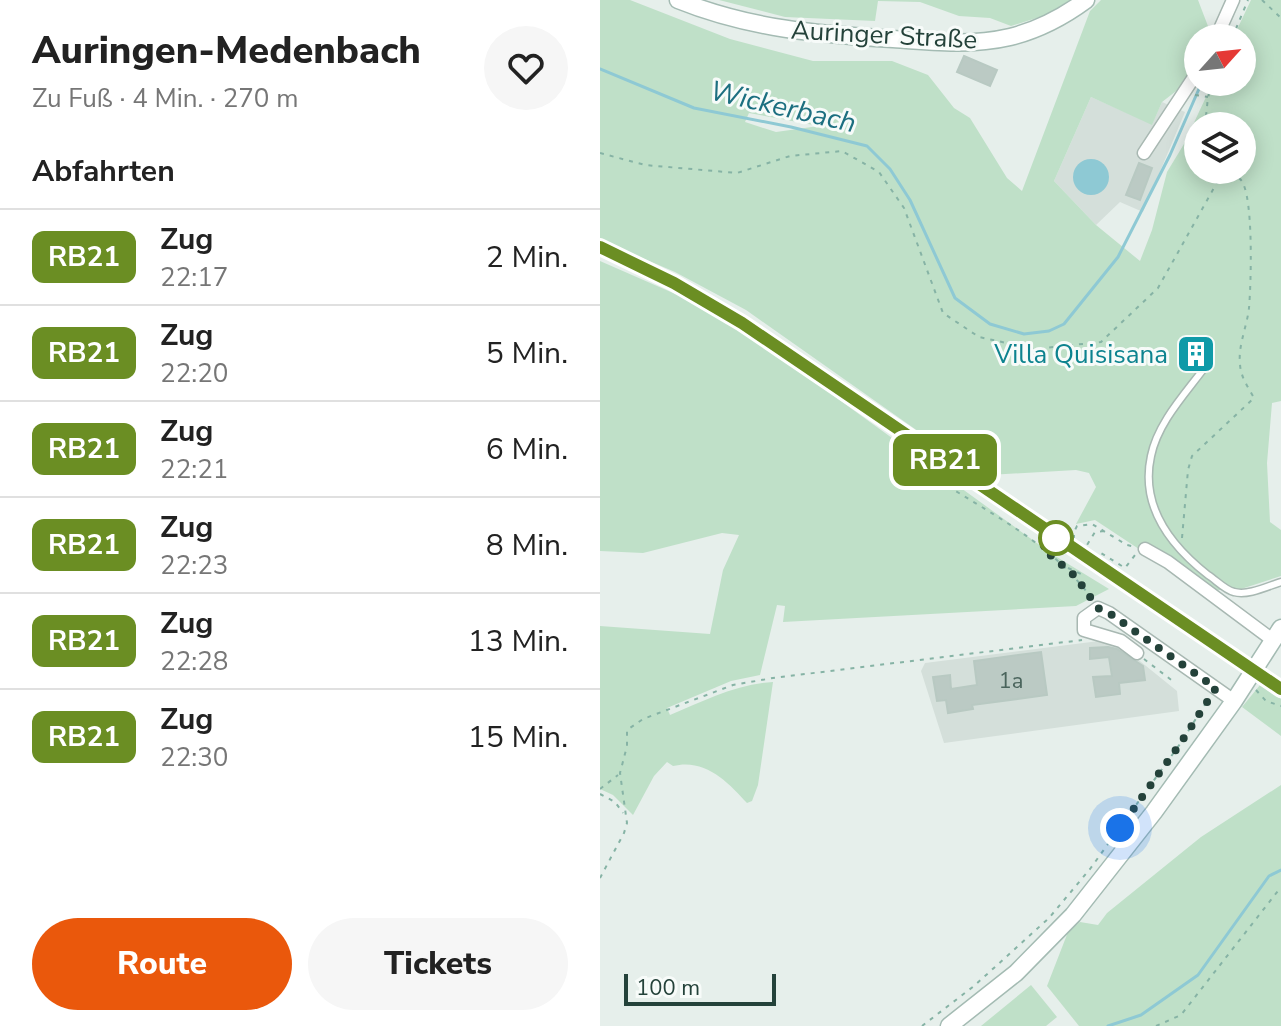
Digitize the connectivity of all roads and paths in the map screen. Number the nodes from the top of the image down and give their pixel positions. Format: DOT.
graph roads {
  1 [pos="678,0"];
  2 [pos="1086,0"];
  3 [pos="1233,0"];
  4 [pos="1248,0"];
  5 [pos="1262,0"];
  6 [pos="1281,18"];
  7 [pos="1222,24"];
  8 [pos="1238,24"];
  9 [pos="1184,96"];
  10 [pos="1202,96"];
  11 [pos="1208,97"];
  12 [pos="1206,112"];
  13 [pos="600,153"];
  14 [pos="1144,153"];
  15 [pos="1216,184"];
  16 [pos="1244,184"];
  17 [pos="1208,363"];
  18 [pos="935,478"];
  19 [pos="1104,531"];
  20 [pos="1145,549"];
  21 [pos="1180,550"];
  22 [pos="1096,561"];
  23 [pos="1066,567"];
  24 [pos="1081,574"];
  25 [pos="1281,582"];
  26 [pos="1098,608"];
  27 [pos="1086,635"];
  28 [pos="1277,635"];
  29 [pos="1137,653"];
  30 [pos="1253,673"];
  31 [pos="1174,682"];
  32 [pos="1216,688"];
  33 [pos="1234,701"];
  34 [pos="1281,706"];
  35 [pos="620,773"];
  36 [pos="600,789"];
  37 [pos="600,794"];
  38 [pos="625,815"];
  39 [pos="600,878"];
  40 [pos="1281,887"];
  41 [pos="922,1026"];
  42 [pos="949,1026"];
  43 [pos="1156,1026"];
  1 -- 2 [label="main road, Auringer Straße"];
  3 -- 7 [label="street"];
  4 -- 8 [label="path"];
  5 -- 6 [label="path"];
  9 -- 14 [label="street"];
  10 -- 11 [label="path"];
  11 -- 12 [label="path"];
  13 -- 15 [label="path"];
  16 -- 21 [label="path"];
  17 -- 21 [label="lane"];
  18 -- 18 [label="path"];
  18 -- 23 [label="path"];
  19 -- 19 [label="path"];
  19 -- 20 [label="path"];
  20 -- 22 [label="path"];
  20 -- 28 [label="street"];
  21 -- 25 [label="lane"];
  23 -- 24 [label="path"];
  23 -- 26 [label="path"];
  26 -- 27 [label="street"];
  26 -- 32 [label="street"];
  27 -- 29 [label="street"];
  27 -- 35 [label="path"];
  28 -- 30 [label="main road"];
  29 -- 31 [label="path"];
  30 -- 33 [label="main road"];
  30 -- 34 [label="path"];
  32 -- 33 [label="street"];
  32 -- 41 [label="path"];
  33 -- 42 [label="main road"];
  35 -- 36 [label="path"];
  35 -- 38 [label="path"];
  37 -- 38 [label="path"];
  38 -- 39 [label="path"];
  40 -- 43 [label="path"];
}
